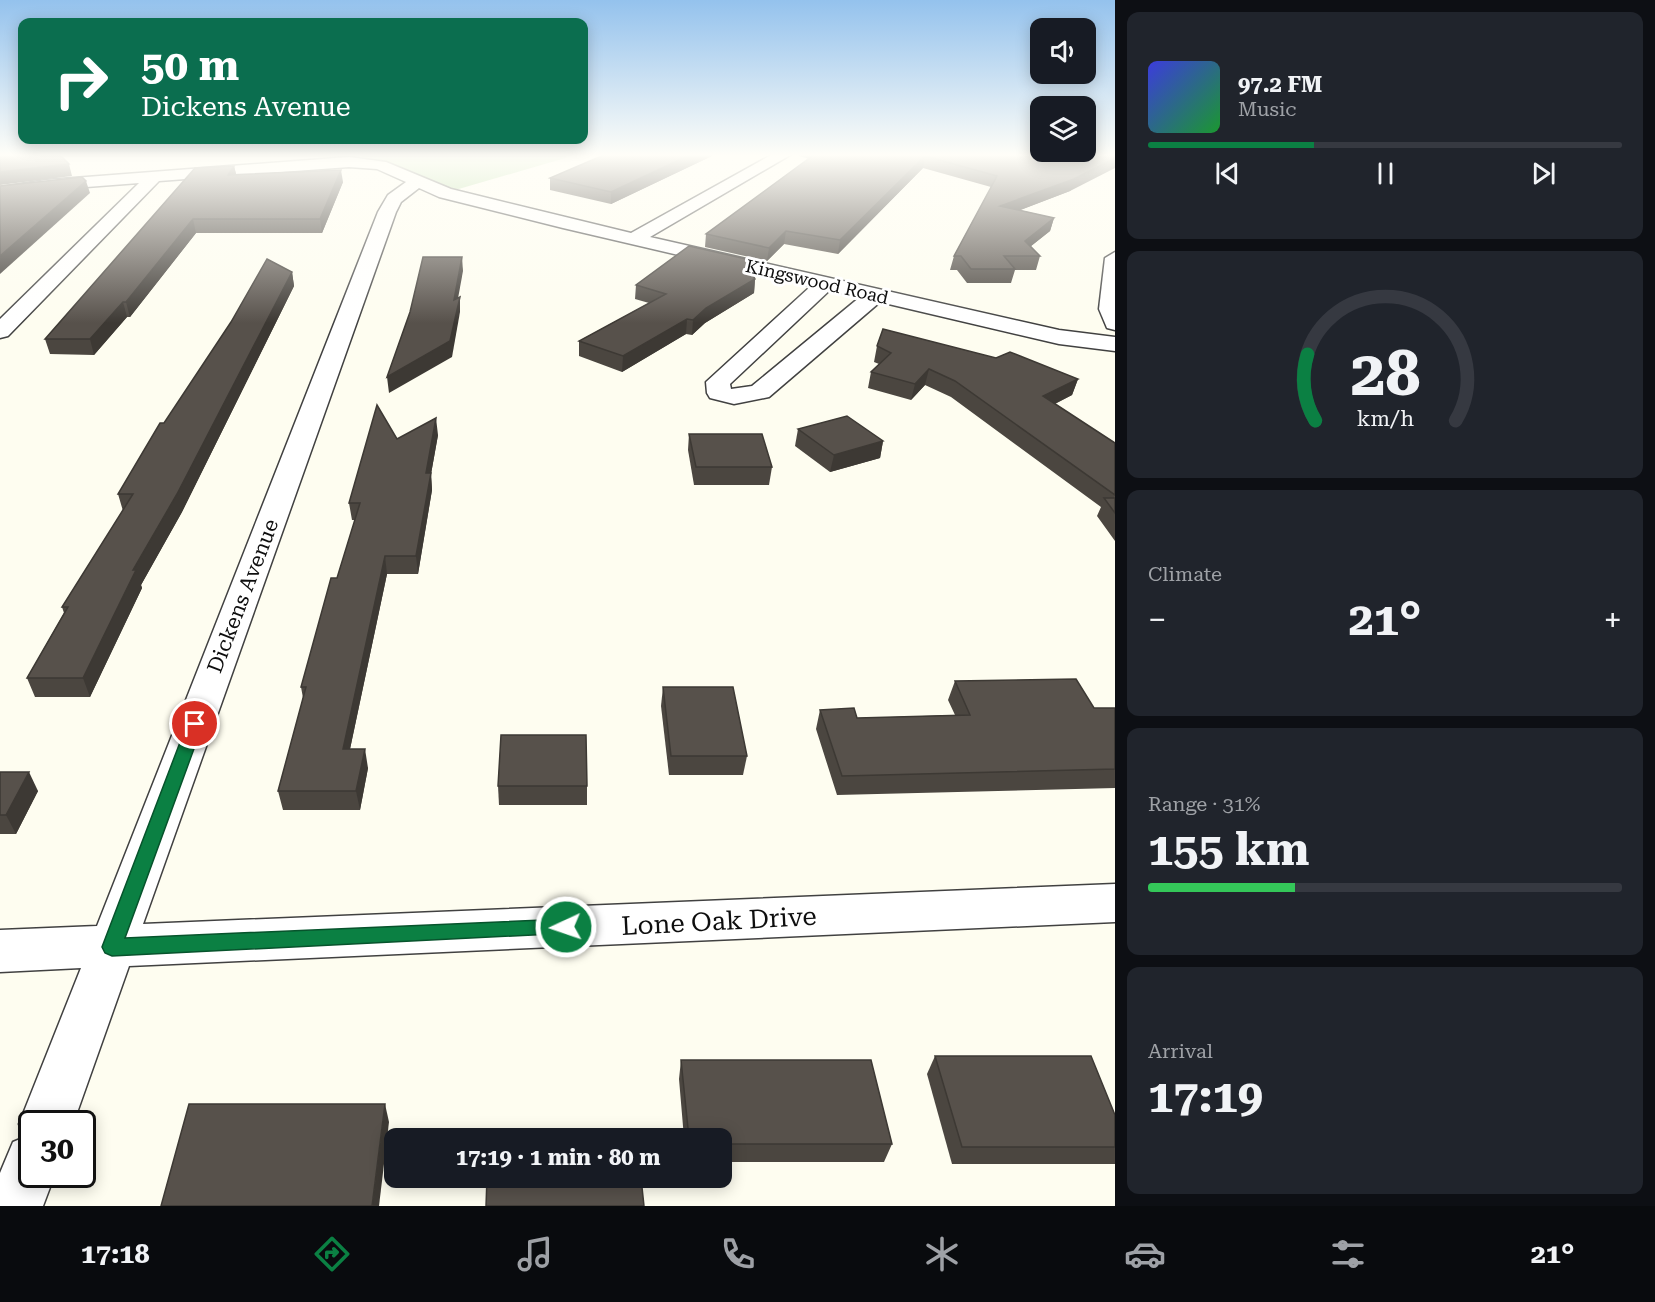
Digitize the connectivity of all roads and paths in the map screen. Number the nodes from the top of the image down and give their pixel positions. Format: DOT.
graph roads {
  1 [pos="121,210"];
  2 [pos="388,210"];
  3 [pos="521,210"];
  4 [pos="684,210"];
  5 [pos="635,238"];
  6 [pos="1115,258"];
  7 [pos="824,285"];
  8 [pos="874,296"];
  9 [pos="1115,323"];
  10 [pos="0,331"];
  11 [pos="1115,344"];
  12 [pos="1115,903"];
  13 [pos="112,947"];
  14 [pos="0,951"];
  15 [pos="51,1110"];
  16 [pos="22,1188"];
  17 [pos="15,1206"];
  1 -- 10 [label="street"];
  2 -- 13 [label="street, Dickens Avenue"];
  3 -- 5 [label="street, Kingswood Road"];
  4 -- 5 [label="street"];
  5 -- 7 [label="street, Kingswood Road"];
  6 -- 9 [label="street"];
  7 -- 8 [label="street, Kingswood Road"];
  7 -- 8 [label="street"];
  8 -- 11 [label="street, Kingswood Road"];
  12 -- 13 [label="street, Lone Oak Drive"];
  13 -- 14 [label="street, Lone Oak Drive"];
  13 -- 15 [label="street, Dickens Avenue"];
  16 -- 17 [label="street"];
}
